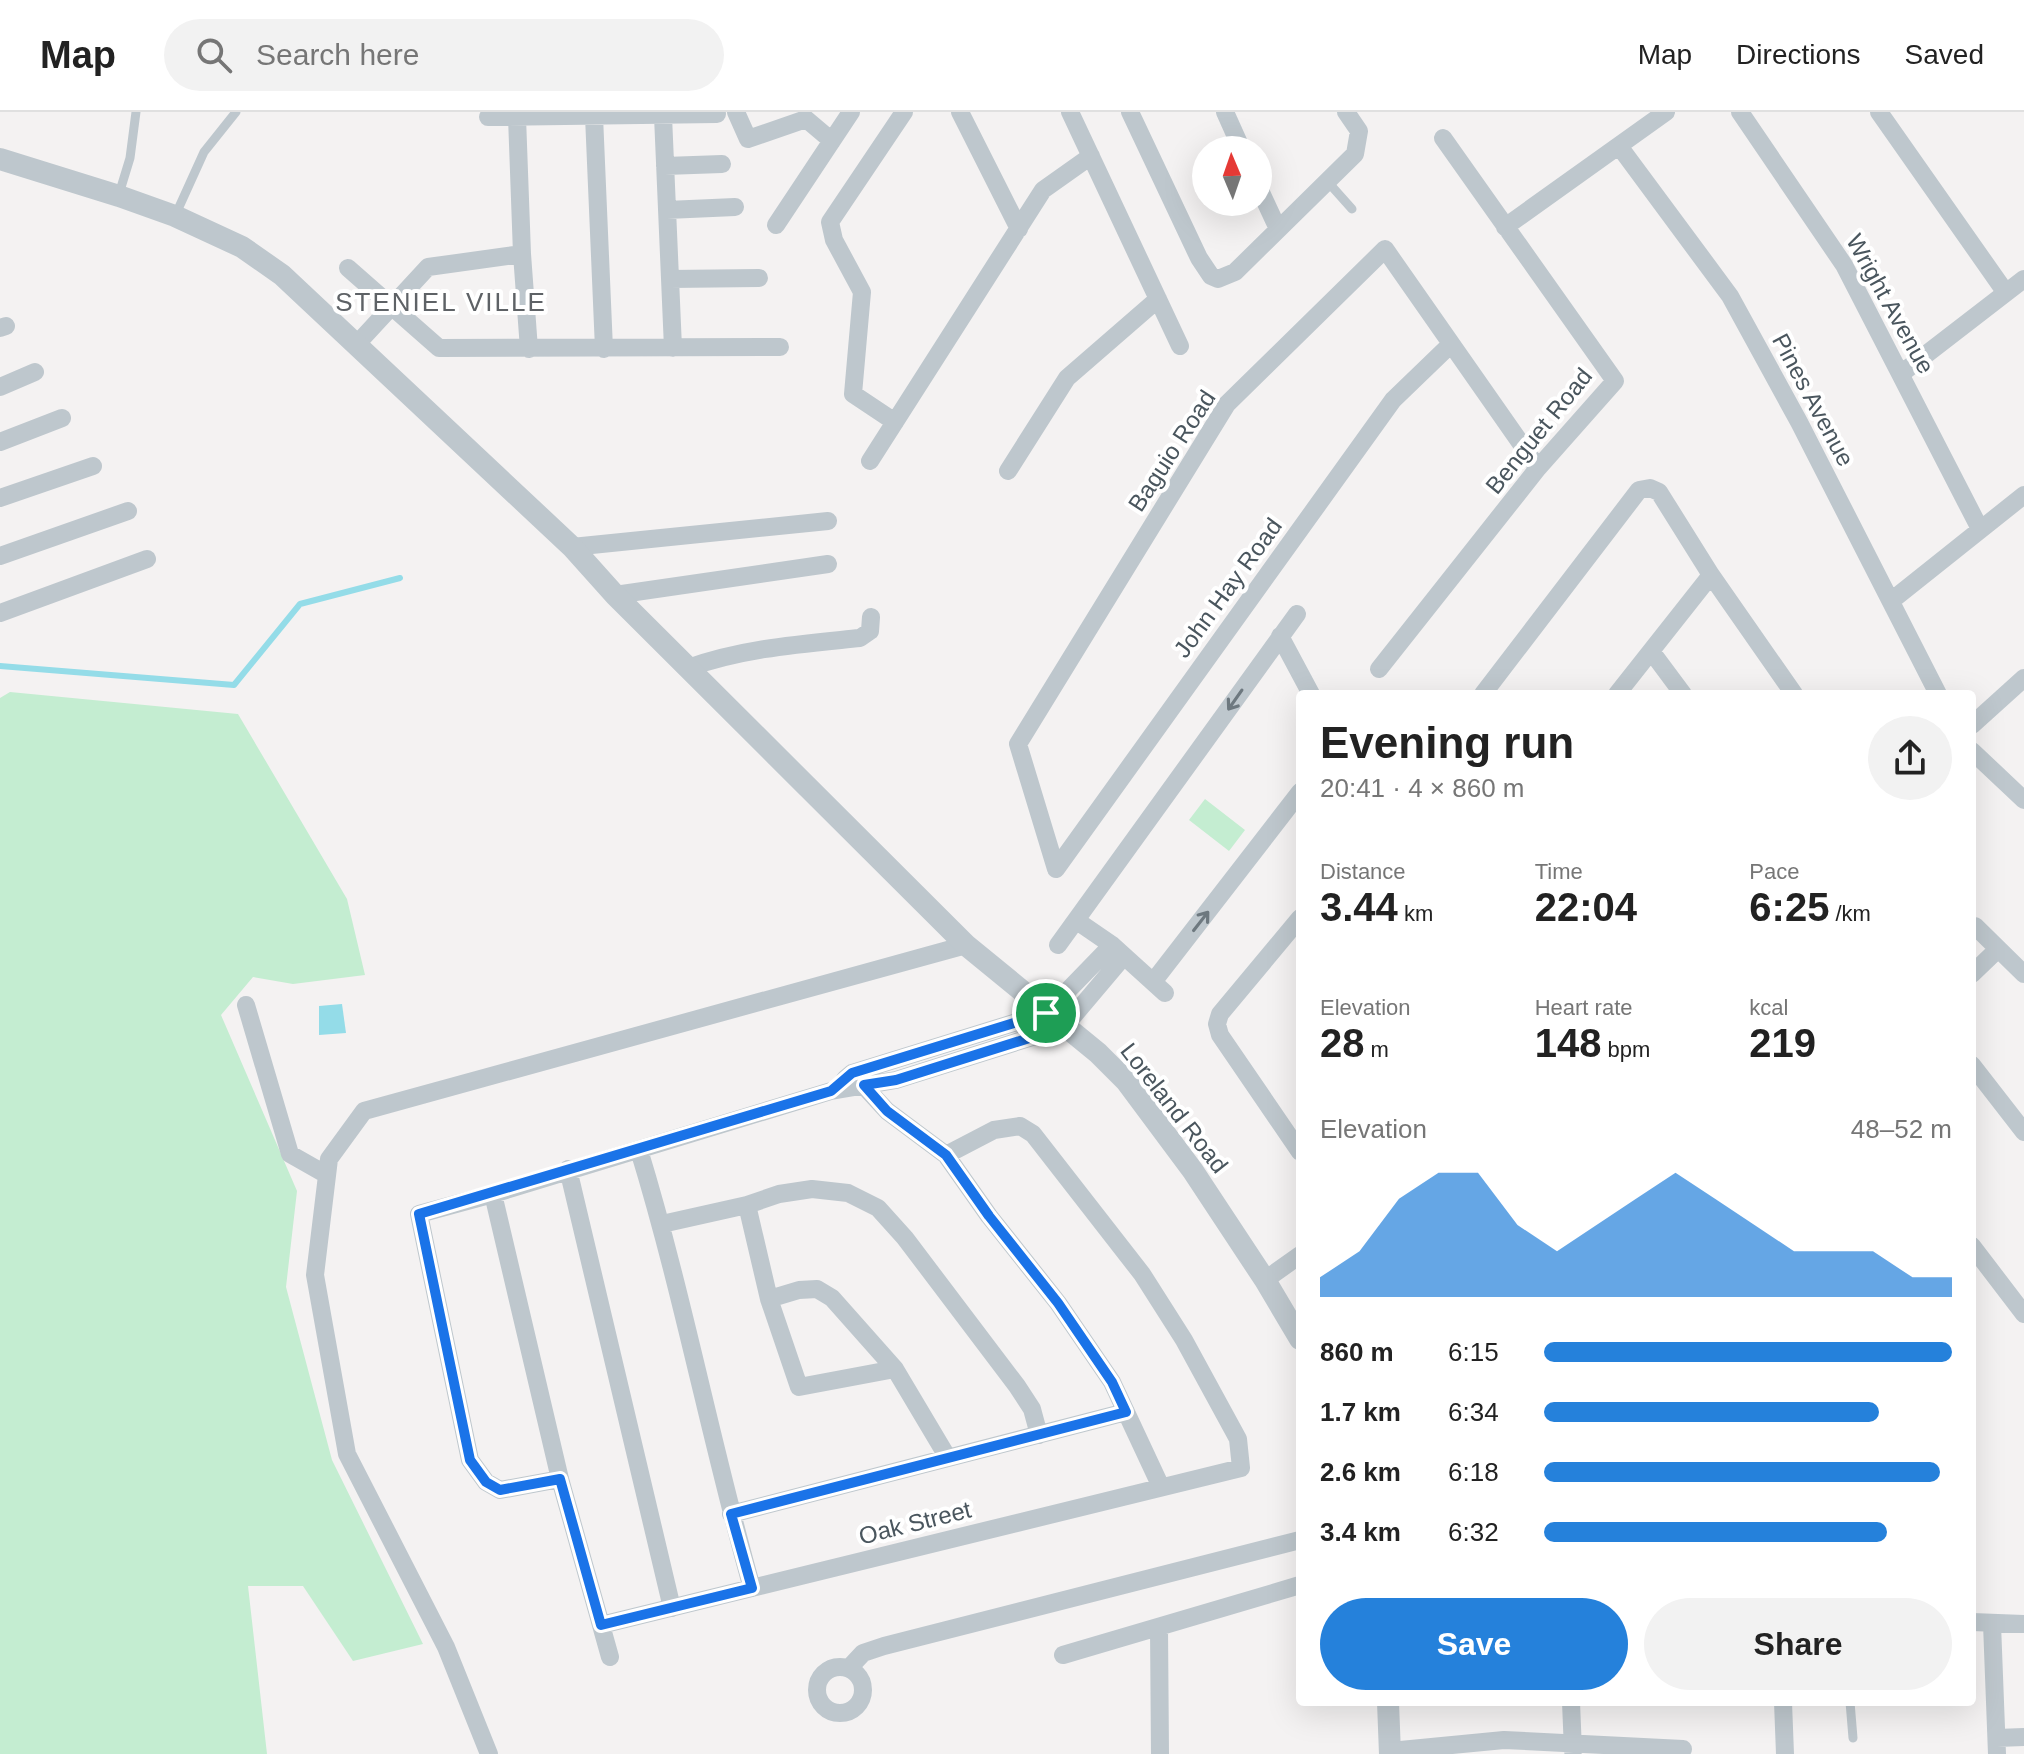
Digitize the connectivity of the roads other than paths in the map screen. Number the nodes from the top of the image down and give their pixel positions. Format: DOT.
graph roads {
  1 [pos="136,112"];
  2 [pos="236,112"];
  3 [pos="851,112"];
  4 [pos="904,112"];
  5 [pos="960,112"];
  6 [pos="1070,112"];
  7 [pos="1130,112"];
  8 [pos="1225,112"];
  9 [pos="1346,112"];
  10 [pos="1666,112"];
  11 [pos="1740,112"];
  12 [pos="1879,112"];
  13 [pos="726,113"];
  14 [pos="594,116"];
  15 [pos="663,116"];
  16 [pos="488,117"];
  17 [pos="517,117"];
  18 [pos="1236,136"];
  19 [pos="1443,138"];
  20 [pos="832,141"];
  21 [pos="1619,146"];
  22 [pos="1091,156"];
  23 [pos="0,159"];
  24 [pos="722,164"];
  25 [pos="665,166"];
  26 [pos="1327,181"];
  27 [pos="119,196"];
  28 [pos="735,207"];
  29 [pos="1352,209"];
  30 [pos="667,210"];
  31 [pos="175,216"];
  32 [pos="1272,216"];
  33 [pos="776,225"];
  34 [pos="1505,227"];
  35 [pos="1019,229"];
  36 [pos="1278,229"];
  37 [pos="522,254"];
  38 [pos="348,268"];
  39 [pos="759,278"];
  40 [pos="670,279"];
  41 [pos="2024,279"];
  42 [pos="2006,293"];
  43 [pos="1158,299"];
  44 [pos="392,308"];
  45 [pos="356,345"];
  46 [pos="1450,345"];
  47 [pos="1180,346"];
  48 [pos="780,347"];
  49 [pos="673,348"];
  50 [pos="529,349"];
  51 [pos="604,349"];
  52 [pos="35,372"];
  53 [pos="1902,373"];
  54 [pos="0,387"];
  55 [pos="62,418"];
  56 [pos="895,422"];
  57 [pos="0,442"];
  58 [pos="870,461"];
  59 [pos="93,466"];
  60 [pos="1538,468"];
  61 [pos="1008,471"];
  62 [pos="2024,495"];
  63 [pos="0,498"];
  64 [pos="128,511"];
  65 [pos="828,521"];
  66 [pos="1980,529"];
  67 [pos="572,547"];
  68 [pos="0,556"];
  69 [pos="147,559"];
  70 [pos="828,564"];
  71 [pos="1711,575"];
  72 [pos="615,595"];
  73 [pos="1891,601"];
  74 [pos="0,613"];
  75 [pos="1297,614"];
  76 [pos="871,617"];
  77 [pos="1280,636"];
  78 [pos="1651,651"];
  79 [pos="688,668"];
  80 [pos="1379,669"];
  81 [pos="2024,678"];
  82 [pos="1309,690"];
  83 [pos="1486,690"];
  84 [pos="1620,690"];
  85 [pos="1680,690"];
  86 [pos="1791,690"];
  87 [pos="1936,690"];
  88 [pos="1976,721"];
  89 [pos="1976,755"];
  90 [pos="1296,798"];
  91 [pos="2024,800"];
  92 [pos="1056,869"];
  93 [pos="1077,921"];
  94 [pos="1296,923"];
  95 [pos="1976,927"];
  96 [pos="966,945"];
  97 [pos="1058,945"];
  98 [pos="1118,950"];
  99 [pos="1997,950"];
  100 [pos="1976,970"];
  101 [pos="2024,974"];
  102 [pos="246,1005"];
  103 [pos="1046,1013"];
  104 [pos="1064,1027"];
  105 [pos="1976,1070"];
  106 [pos="858,1079"];
  107 [pos="2024,1132"];
  108 [pos="1296,1146"];
  109 [pos="639,1150"];
  110 [pos="946,1155"];
  111 [pos="568,1169"];
  112 [pos="327,1175"];
  113 [pos="493,1194"];
  114 [pos="747,1205"];
  115 [pos="662,1224"];
  116 [pos="1976,1251"];
  117 [pos="1296,1258"];
  118 [pos="1265,1280"];
  119 [pos="769,1299"];
  120 [pos="2024,1314"];
  121 [pos="1296,1332"];
  122 [pos="895,1369"];
  123 [pos="1126,1412"];
  124 [pos="1039,1435"];
  125 [pos="948,1458"];
  126 [pos="560,1479"];
  127 [pos="1161,1487"];
  128 [pos="731,1514"];
  129 [pos="1296,1541"];
  130 [pos="1296,1586"];
  131 [pos="752,1588"];
  132 [pos="672,1608"];
  133 [pos="1976,1622"];
  134 [pos="1992,1624"];
  135 [pos="2024,1624"];
  136 [pos="601,1625"];
  137 [pos="1159,1628"];
  138 [pos="1063,1655"];
  139 [pos="610,1657"];
  140 [pos="849,1668"];
  141 [pos="1388,1706"];
  142 [pos="1571,1706"];
  143 [pos="1783,1706"];
  144 [pos="1850,1706"];
  145 [pos="2024,1737"];
  146 [pos="1853,1738"];
  147 [pos="1997,1746"];
  148 [pos="1573,1748"];
  149 [pos="1683,1749"];
  150 [pos="1390,1753"];
  151 [pos="489,1754"];
  152 [pos="1160,1754"];
  153 [pos="1785,1754"];
  1 -- 27 [label="lane"];
  2 -- 31 [label="lane"];
  3 -- 20 [label="street"];
  4 -- 56 [label="street"];
  5 -- 35 [label="street"];
  6 -- 22 [label="street"];
  7 -- 36 [label="street"];
  8 -- 18 [label="street"];
  9 -- 26 [label="street"];
  10 -- 21 [label="street"];
  11 -- 53 [label="street, Wright Avenue"];
  12 -- 42 [label="street"];
  13 -- 15 [label="street"];
  13 -- 20 [label="street"];
  14 -- 15 [label="street"];
  14 -- 17 [label="street"];
  14 -- 51 [label="street"];
  15 -- 25 [label="street"];
  16 -- 17 [label="street"];
  17 -- 37 [label="street"];
  19 -- 34 [label="street, Benguet Road"];
  20 -- 33 [label="street"];
  21 -- 34 [label="street"];
  21 -- 73 [label="street, Pines Avenue"];
  22 -- 35 [label="street"];
  22 -- 43 [label="street"];
  23 -- 27 [label="street, Loreland Road"];
  24 -- 25 [label="street"];
  25 -- 30 [label="street"];
  26 -- 29 [label="lane"];
  26 -- 36 [label="street"];
  27 -- 31 [label="street, Loreland Road"];
  28 -- 30 [label="street"];
  30 -- 40 [label="street"];
  31 -- 45 [label="street, Loreland Road"];
  32 -- 36 [label="street"];
  34 -- 60 [label="street, Benguet Road"];
  35 -- 56 [label="street"];
  37 -- 44 [label="street"];
  37 -- 50 [label="street"];
  38 -- 44 [label="street"];
  39 -- 40 [label="street"];
  40 -- 49 [label="street"];
  41 -- 42 [label="street"];
  42 -- 53 [label="street"];
  43 -- 47 [label="street"];
  43 -- 61 [label="street"];
  44 -- 45 [label="street"];
  44 -- 50 [label="street"];
  45 -- 67 [label="street, Loreland Road"];
  46 -- 60 [label="street, Baguio Road"];
  46 -- 92 [label="street, John Hay Road"];
  46 -- 92 [label="street, Baguio Road"];
  48 -- 49 [label="street"];
  49 -- 51 [label="street"];
  50 -- 51 [label="street"];
  52 -- 54 [label="street"];
  53 -- 66 [label="street, Wright Avenue"];
  55 -- 57 [label="street"];
  56 -- 58 [label="street"];
  59 -- 63 [label="street"];
  60 -- 80 [label="street, Benguet Road"];
  62 -- 66 [label="street"];
  64 -- 68 [label="street"];
  65 -- 67 [label="street"];
  66 -- 73 [label="street"];
  67 -- 72 [label="street, Loreland Road"];
  69 -- 74 [label="street"];
  70 -- 72 [label="street"];
  71 -- 78 [label="street"];
  71 -- 83 [label="street"];
  71 -- 86 [label="street"];
  72 -- 79 [label="street, Loreland Road"];
  73 -- 87 [label="street, Pines Avenue"];
  75 -- 77 [label="street"];
  76 -- 79 [label="street"];
  77 -- 82 [label="street"];
  77 -- 93 [label="street, one-way"];
  78 -- 84 [label="street"];
  78 -- 85 [label="street"];
  79 -- 96 [label="street, Loreland Road"];
  81 -- 88 [label="street"];
  89 -- 91 [label="street"];
  98 -- 90 [label="street, one-way"];
  93 -- 97 [label="street"];
  93 -- 98 [label="street"];
  94 -- 108 [label="street"];
  95 -- 99 [label="street"];
  96 -- 103 [label="street, Loreland Road"];
  96 -- 112 [label="street"];
  98 -- 103 [label="street"];
  98 -- 104 [label="street"];
  99 -- 100 [label="street"];
  99 -- 101 [label="street"];
  102 -- 112 [label="street"];
  103 -- 104 [label="street, Loreland Road"];
  103 -- 106 [label="street"];
  104 -- 106 [label="street"];
  104 -- 118 [label="street, Loreland Road"];
  105 -- 107 [label="street"];
  106 -- 109 [label="street"];
  106 -- 110 [label="street"];
  109 -- 111 [label="street"];
  109 -- 115 [label="street"];
  110 -- 123 [label="street"];
  110 -- 127 [label="street, Oak Street"];
  111 -- 113 [label="street"];
  111 -- 132 [label="street"];
  112 -- 151 [label="street"];
  113 -- 126 [label="street"];
  113 -- 126 [label="street"];
  114 -- 115 [label="street"];
  114 -- 119 [label="street"];
  114 -- 124 [label="street"];
  115 -- 128 [label="street"];
  116 -- 120 [label="street"];
  117 -- 118 [label="street"];
  118 -- 121 [label="street, Loreland Road"];
  119 -- 122 [label="street"];
  119 -- 122 [label="street"];
  122 -- 125 [label="street"];
  123 -- 124 [label="street"];
  123 -- 127 [label="street"];
  124 -- 125 [label="street"];
  125 -- 128 [label="street"];
  126 -- 136 [label="street"];
  127 -- 131 [label="street, Oak Street"];
  128 -- 131 [label="street"];
  129 -- 140 [label="street"];
  130 -- 137 [label="street"];
  131 -- 132 [label="street, Oak Street"];
  132 -- 136 [label="street, Oak Street"];
  133 -- 134 [label="street"];
  134 -- 135 [label="street"];
  134 -- 147 [label="street"];
  136 -- 139 [label="street"];
  137 -- 138 [label="street"];
  137 -- 152 [label="street"];
  141 -- 150 [label="street"];
  142 -- 148 [label="street"];
  143 -- 153 [label="street"];
  144 -- 146 [label="lane"];
  145 -- 147 [label="street"];
  148 -- 149 [label="street"];
  148 -- 150 [label="street"];
}
